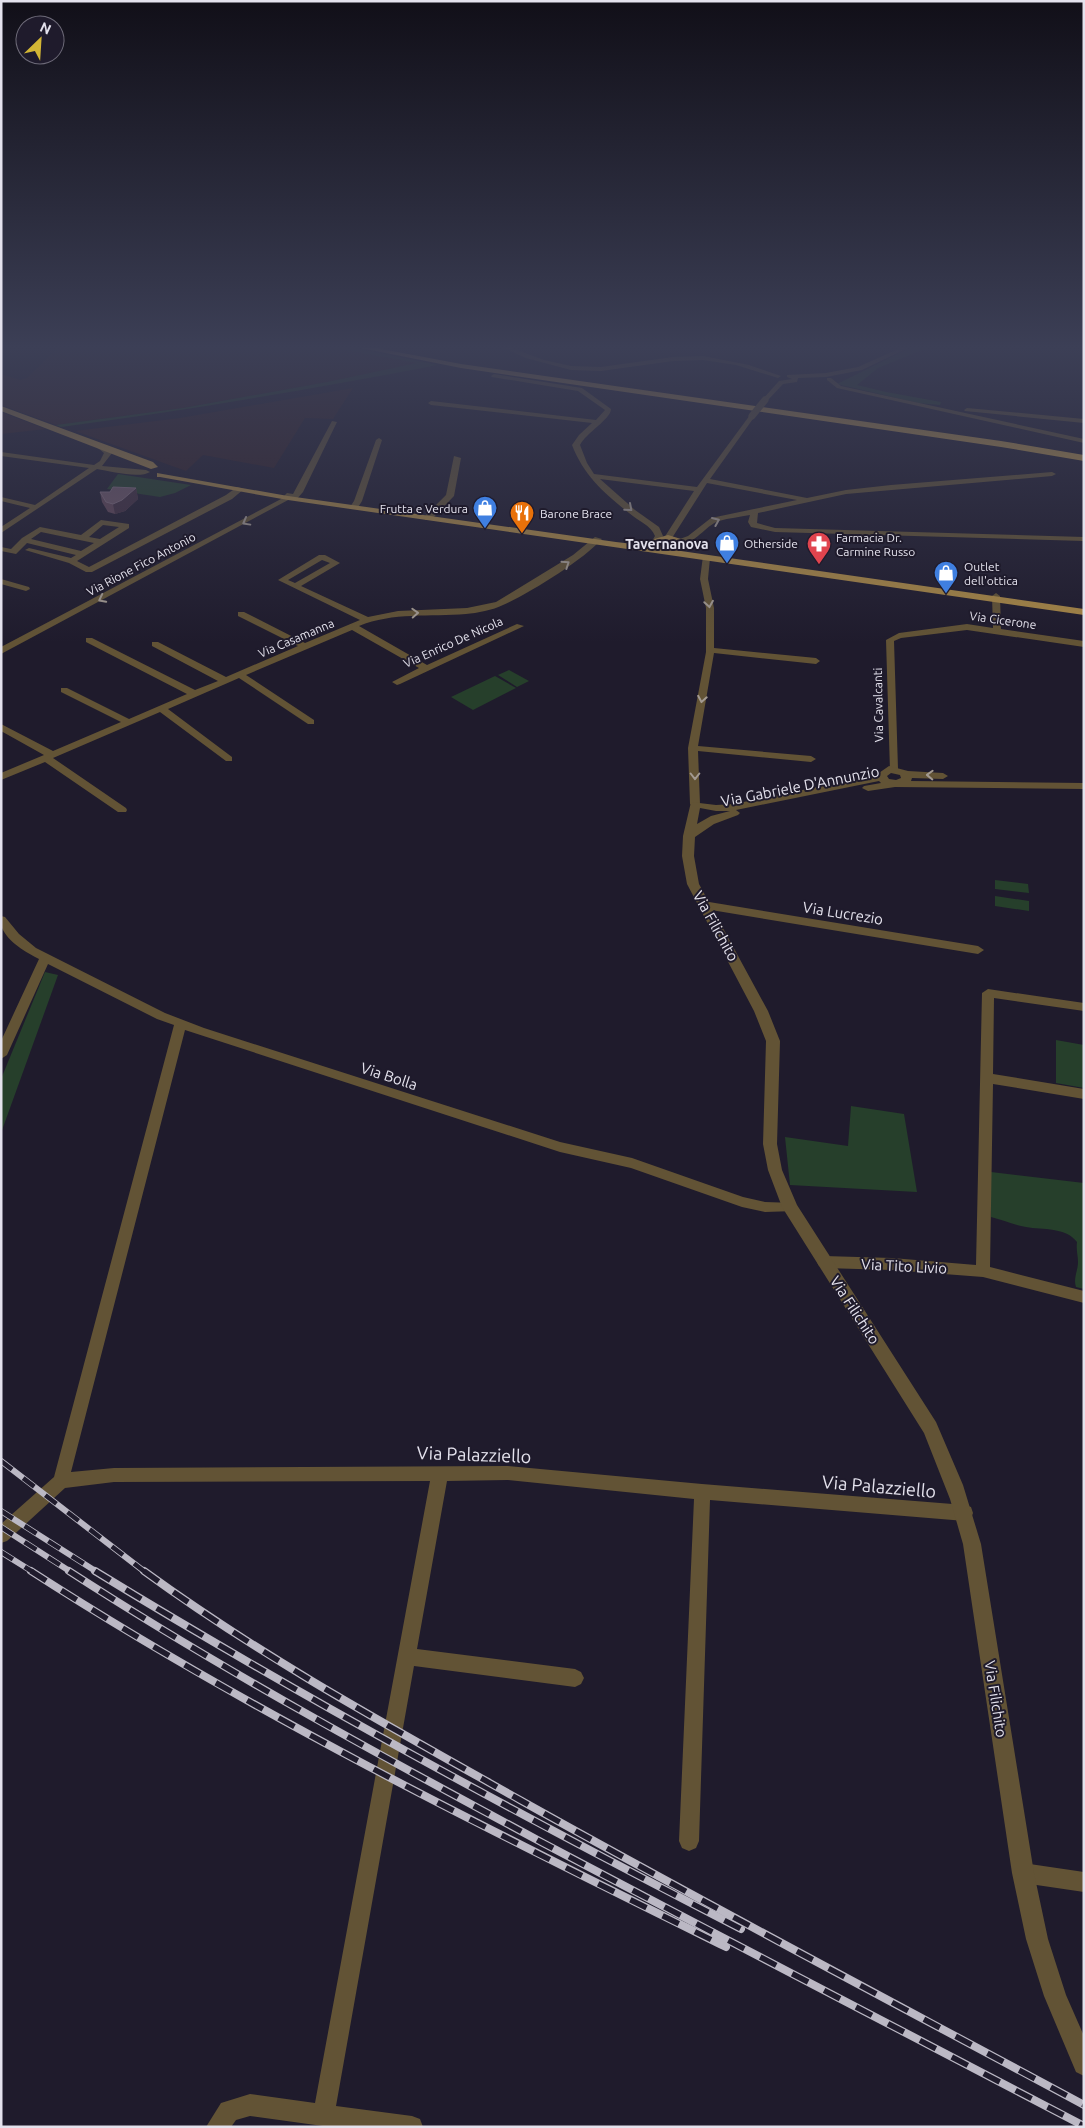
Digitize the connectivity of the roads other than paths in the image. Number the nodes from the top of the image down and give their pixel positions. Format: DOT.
graph roads {
  1 [pos="97,444"];
  2 [pos="98,444"];
  3 [pos="323,444"];
  4 [pos="377,444"];
  5 [pos="576,444"];
  6 [pos="732,444"];
  7 [pos="1003,444"];
  8 [pos="1,454"];
  9 [pos="1084,456"];
  10 [pos="457,458"];
  11 [pos="96,467"];
  12 [pos="154,467"];
  13 [pos="146,472"];
  14 [pos="164,472"];
  15 [pos="1052,474"];
  16 [pos="592,476"];
  17 [pos="706,481"];
  18 [pos="240,489"];
  19 [pos="699,489"];
  20 [pos="292,496"];
  21 [pos="1,500"];
  22 [pos="812,500"];
  23 [pos="355,505"];
  24 [pos="34,507"];
  25 [pos="755,511"];
  26 [pos="430,517"];
  27 [pos="32,526"];
  28 [pos="1,531"];
  29 [pos="52,532"];
  30 [pos="83,538"];
  31 [pos="668,538"];
  32 [pos="1084,538"];
  33 [pos="1,540"];
  34 [pos="25,540"];
  35 [pos="597,541"];
  36 [pos="655,541"];
  37 [pos="103,542"];
  38 [pos="35,543"];
  39 [pos="681,544"];
  40 [pos="1,548"];
  41 [pos="19,548"];
  42 [pos="664,550"];
  43 [pos="82,554"];
  44 [pos="707,556"];
  45 [pos="72,561"];
  46 [pos="1,581"];
  47 [pos="295,586"];
  48 [pos="278,587"];
  49 [pos="26,588"];
  50 [pos="996,597"];
  51 [pos="1084,610"];
  52 [pos="241,614"];
  53 [pos="361,624"];
  54 [pos="520,626"];
  55 [pos="997,630"];
  56 [pos="89,640"];
  57 [pos="890,640"];
  58 [pos="155,644"];
  59 [pos="1084,644"];
  60 [pos="306,647"];
  61 [pos="710,650"];
  62 [pos="1,651"];
  63 [pos="816,661"];
  64 [pos="425,668"];
  65 [pos="240,675"];
  66 [pos="226,681"];
  67 [pos="397,682"];
  68 [pos="64,690"];
  69 [pos="195,694"];
  70 [pos="161,708"];
  71 [pos="128,722"];
  72 [pos="311,722"];
  73 [pos="1,727"];
  74 [pos="693,748"];
  75 [pos="49,756"];
  76 [pos="229,760"];
  77 [pos="811,760"];
  78 [pos="893,769"];
  79 [pos="906,774"];
  80 [pos="881,776"];
  81 [pos="1,777"];
  82 [pos="1084,778"];
  83 [pos="896,784"];
  84 [pos="1084,786"];
  85 [pos="695,804"];
  86 [pos="122,810"];
  87 [pos="689,836"];
  88 [pos="703,905"];
  89 [pos="1,920"];
  90 [pos="978,950"];
  91 [pos="45,959"];
  92 [pos="1084,1007"];
  93 [pos="180,1024"];
  94 [pos="1,1055"];
  95 [pos="987,1078"];
  96 [pos="1084,1094"];
  97 [pos="790,1207"];
  98 [pos="824,1262"];
  99 [pos="983,1271"];
  100 [pos="1084,1297"];
  101 [pos="440,1472"];
  102 [pos="61,1481"];
  103 [pos="702,1492"];
  104 [pos="965,1514"];
  105 [pos="1,1535"];
  106 [pos="406,1656"];
  107 [pos="575,1678"];
  108 [pos="689,1841"];
  109 [pos="1023,1873"];
  110 [pos="1084,1882"];
  111 [pos="1084,2064"];
  112 [pos="324,2114"];
  113 [pos="217,2127"];
  114 [pos="412,2127"];
  1 -- 11 [label="street"];
  2 -- 12 [label="main road"];
  3 -- 20 [label="street"];
  4 -- 23 [label="street"];
  5 -- 16 [label="street"];
  6 -- 17 [label="street, bridge"];
  7 -- 9 [label="highway"];
  8 -- 11 [label="street"];
  10 -- 26 [label="street"];
  11 -- 13 [label="street"];
  11 -- 24 [label="street"];
  12 -- 13 [label="main road"];
  12 -- 14 [label="main road"];
  13 -- 14 [label="main road"];
  14 -- 18 [label="main road"];
  14 -- 20 [label="main road"];
  15 -- 22 [label="street"];
  16 -- 19 [label="street"];
  16 -- 36 [label="street, one-way"];
  17 -- 19 [label="street"];
  17 -- 22 [label="street"];
  18 -- 20 [label="main road"];
  18 -- 45 [label="street"];
  19 -- 31 [label="street"];
  20 -- 23 [label="main road"];
  20 -- 62 [label="street, Via Rione Fico Antonio, one-way"];
  21 -- 24 [label="street"];
  22 -- 25 [label="street"];
  23 -- 26 [label="main road"];
  24 -- 28 [label="street"];
  25 -- 32 [label="street"];
  39 -- 25 [label="street, one-way"];
  26 -- 35 [label="main road"];
  27 -- 29 [label="street"];
  27 -- 33 [label="street"];
  27 -- 34 [label="street"];
  29 -- 30 [label="street"];
  29 -- 38 [label="street"];
  30 -- 37 [label="street"];
  30 -- 37 [label="street"];
  31 -- 36 [label="main road"];
  31 -- 39 [label="main road"];
  34 -- 38 [label="street"];
  34 -- 41 [label="street"];
  35 -- 36 [label="main road"];
  35 -- 42 [label="main road"];
  53 -- 35 [label="street, Via Casamanna, one-way"];
  36 -- 42 [label="main road"];
  37 -- 43 [label="street"];
  38 -- 43 [label="street"];
  39 -- 42 [label="main road"];
  39 -- 44 [label="main road"];
  40 -- 41 [label="street"];
  41 -- 45 [label="street"];
  42 -- 44 [label="main road"];
  43 -- 45 [label="street"];
  44 -- 50 [label="main road"];
  44 -- 61 [label="street, Via Filichito, one-way"];
  46 -- 49 [label="street"];
  47 -- 47 [label="street"];
  47 -- 53 [label="street"];
  48 -- 53 [label="street"];
  50 -- 51 [label="main road"];
  50 -- 55 [label="street"];
  52 -- 60 [label="street"];
  53 -- 60 [label="street, Via Casamanna"];
  53 -- 64 [label="street"];
  54 -- 64 [label="street, Via Enrico De Nicola"];
  55 -- 57 [label="street, Via Cicerone"];
  55 -- 59 [label="street, Via Cicerone"];
  56 -- 69 [label="street"];
  57 -- 78 [label="street, Via Cavalcanti"];
  58 -- 66 [label="street"];
  60 -- 65 [label="street, Via Casamanna"];
  61 -- 63 [label="street"];
  61 -- 74 [label="street, Via Filichito, one-way"];
  64 -- 67 [label="street, Via Enrico De Nicola"];
  65 -- 66 [label="street, Via Casamanna"];
  65 -- 72 [label="street"];
  66 -- 69 [label="street, Via Casamanna"];
  68 -- 71 [label="street"];
  69 -- 70 [label="street, Via Casamanna"];
  70 -- 71 [label="street, Via Casamanna"];
  70 -- 76 [label="street"];
  71 -- 75 [label="street, Via Casamanna"];
  73 -- 75 [label="street"];
  74 -- 77 [label="street"];
  74 -- 85 [label="street, Via Filichito, one-way"];
  75 -- 81 [label="street, Via Casamanna"];
  75 -- 86 [label="street"];
  78 -- 79 [label="street, Via Gabriele D'Annunzio"];
  78 -- 80 [label="street, Via Gabriele D'Annunzio"];
  82 -- 79 [label="street, Via Gabriele D'Annunzio, one-way"];
  79 -- 83 [label="street, Via Gabriele D'Annunzio"];
  80 -- 83 [label="street, Via Gabriele D'Annunzio"];
  80 -- 85 [label="street, Via Gabriele D'Annunzio"];
  83 -- 84 [label="street, Via Gabriele D'Annunzio"];
  83 -- 87 [label="street, Via Gabriele D'Annunzio"];
  85 -- 87 [label="street, Via Filichito"];
  87 -- 88 [label="street, Via Filichito"];
  88 -- 90 [label="street, Via Lucrezio"];
  88 -- 97 [label="street, Via Filichito"];
  89 -- 91 [label="street, Via Bolla"];
  91 -- 93 [label="street, Via Bolla"];
  91 -- 94 [label="street"];
  92 -- 95 [label="street"];
  93 -- 97 [label="street, Via Bolla"];
  93 -- 102 [label="street"];
  95 -- 96 [label="street"];
  95 -- 99 [label="street"];
  97 -- 98 [label="street, Via Filichito"];
  98 -- 99 [label="street, Via Tito Livio"];
  98 -- 104 [label="street, Via Filichito"];
  99 -- 100 [label="street"];
  101 -- 102 [label="street, Via Palazziello"];
  101 -- 103 [label="street, Via Palazziello"];
  101 -- 106 [label="street"];
  102 -- 105 [label="street"];
  103 -- 104 [label="street, Via Palazziello"];
  103 -- 108 [label="street"];
  104 -- 109 [label="street, Via Filichito"];
  106 -- 107 [label="street"];
  106 -- 112 [label="street"];
  109 -- 110 [label="street"];
  109 -- 111 [label="street, Via Filichito"];
  112 -- 113 [label="street"];
  112 -- 114 [label="street"];
}
